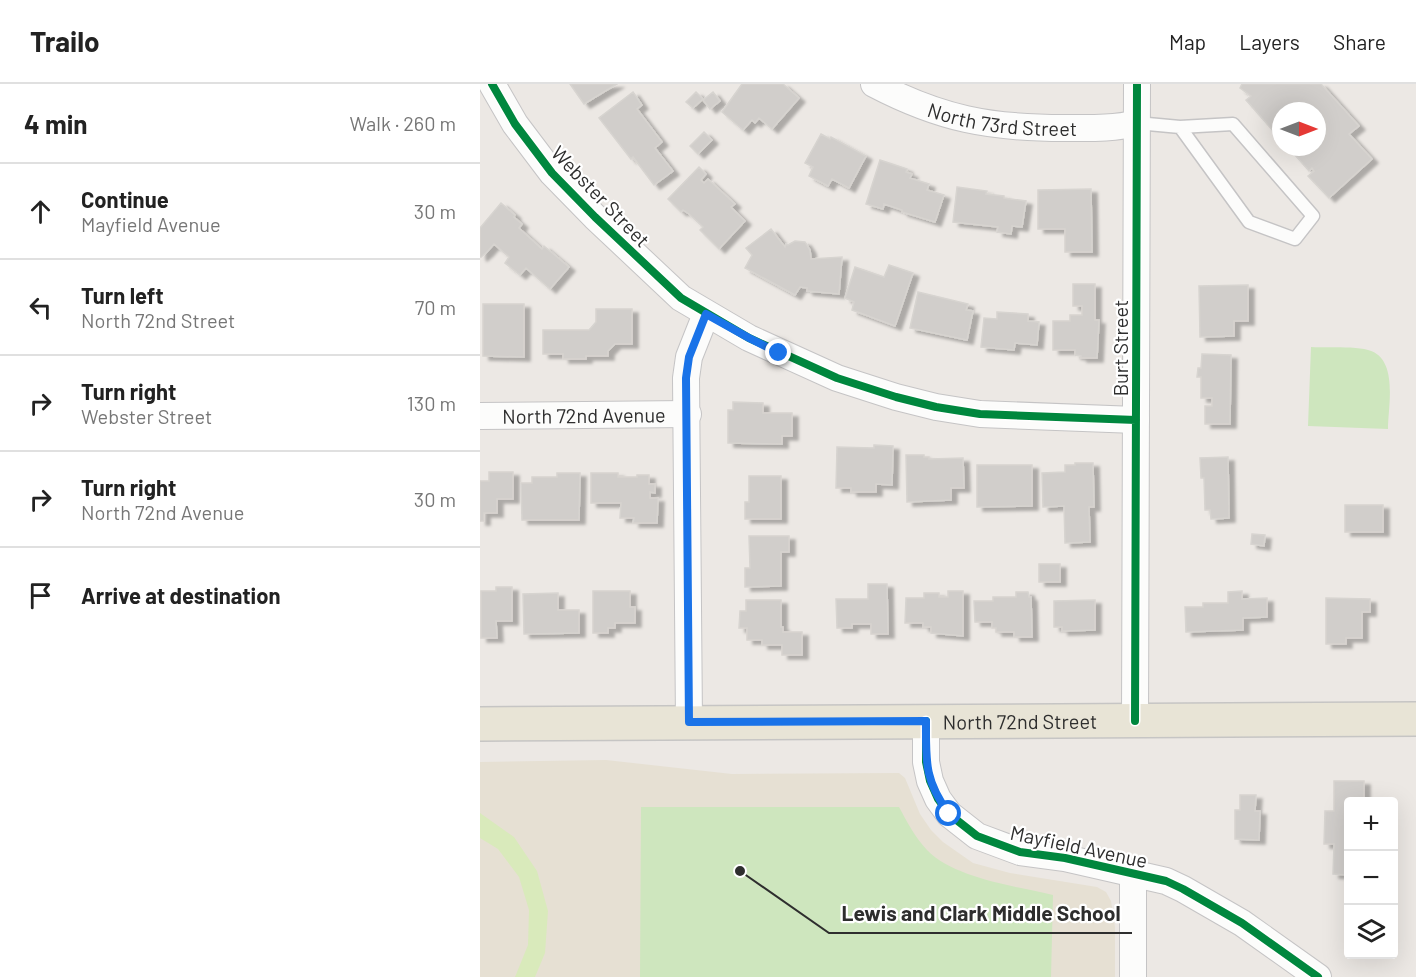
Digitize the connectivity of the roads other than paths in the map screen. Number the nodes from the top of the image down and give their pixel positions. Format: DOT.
graph roads {
  1 [pos="492,84"];
  2 [pos="874,84"];
  3 [pos="1137,84"];
  4 [pos="1137,123"];
  5 [pos="1180,127"];
  6 [pos="706,314"];
  7 [pos="688,414"];
  8 [pos="480,416"];
  9 [pos="1136,420"];
  10 [pos="1416,719"];
  11 [pos="926,721"];
  12 [pos="1135,721"];
  13 [pos="689,722"];
  14 [pos="480,724"];
  15 [pos="1133,874"];
  16 [pos="1133,977"];
  17 [pos="1318,977"];
  1 -- 6 [label="street, Webster Street"];
  2 -- 4 [label="street, North 73rd Street"];
  3 -- 4 [label="street, Burt Street"];
  4 -- 5 [label="lane"];
  4 -- 9 [label="street, Burt Street"];
  5 -- 5 [label="lane"];
  6 -- 7 [label="street"];
  6 -- 9 [label="street"];
  7 -- 8 [label="street, North 72nd Avenue"];
  7 -- 13 [label="street"];
  9 -- 12 [label="street, Burt Street"];
  10 -- 12 [label="main road, North 72nd Street"];
  11 -- 12 [label="main road, North 72nd Street"];
  11 -- 13 [label="main road, North 72nd Street"];
  11 -- 15 [label="street, Mayfield Avenue"];
  13 -- 14 [label="main road, North 72nd Street"];
  15 -- 16 [label="street"];
  15 -- 17 [label="street, Mayfield Avenue"];
}
